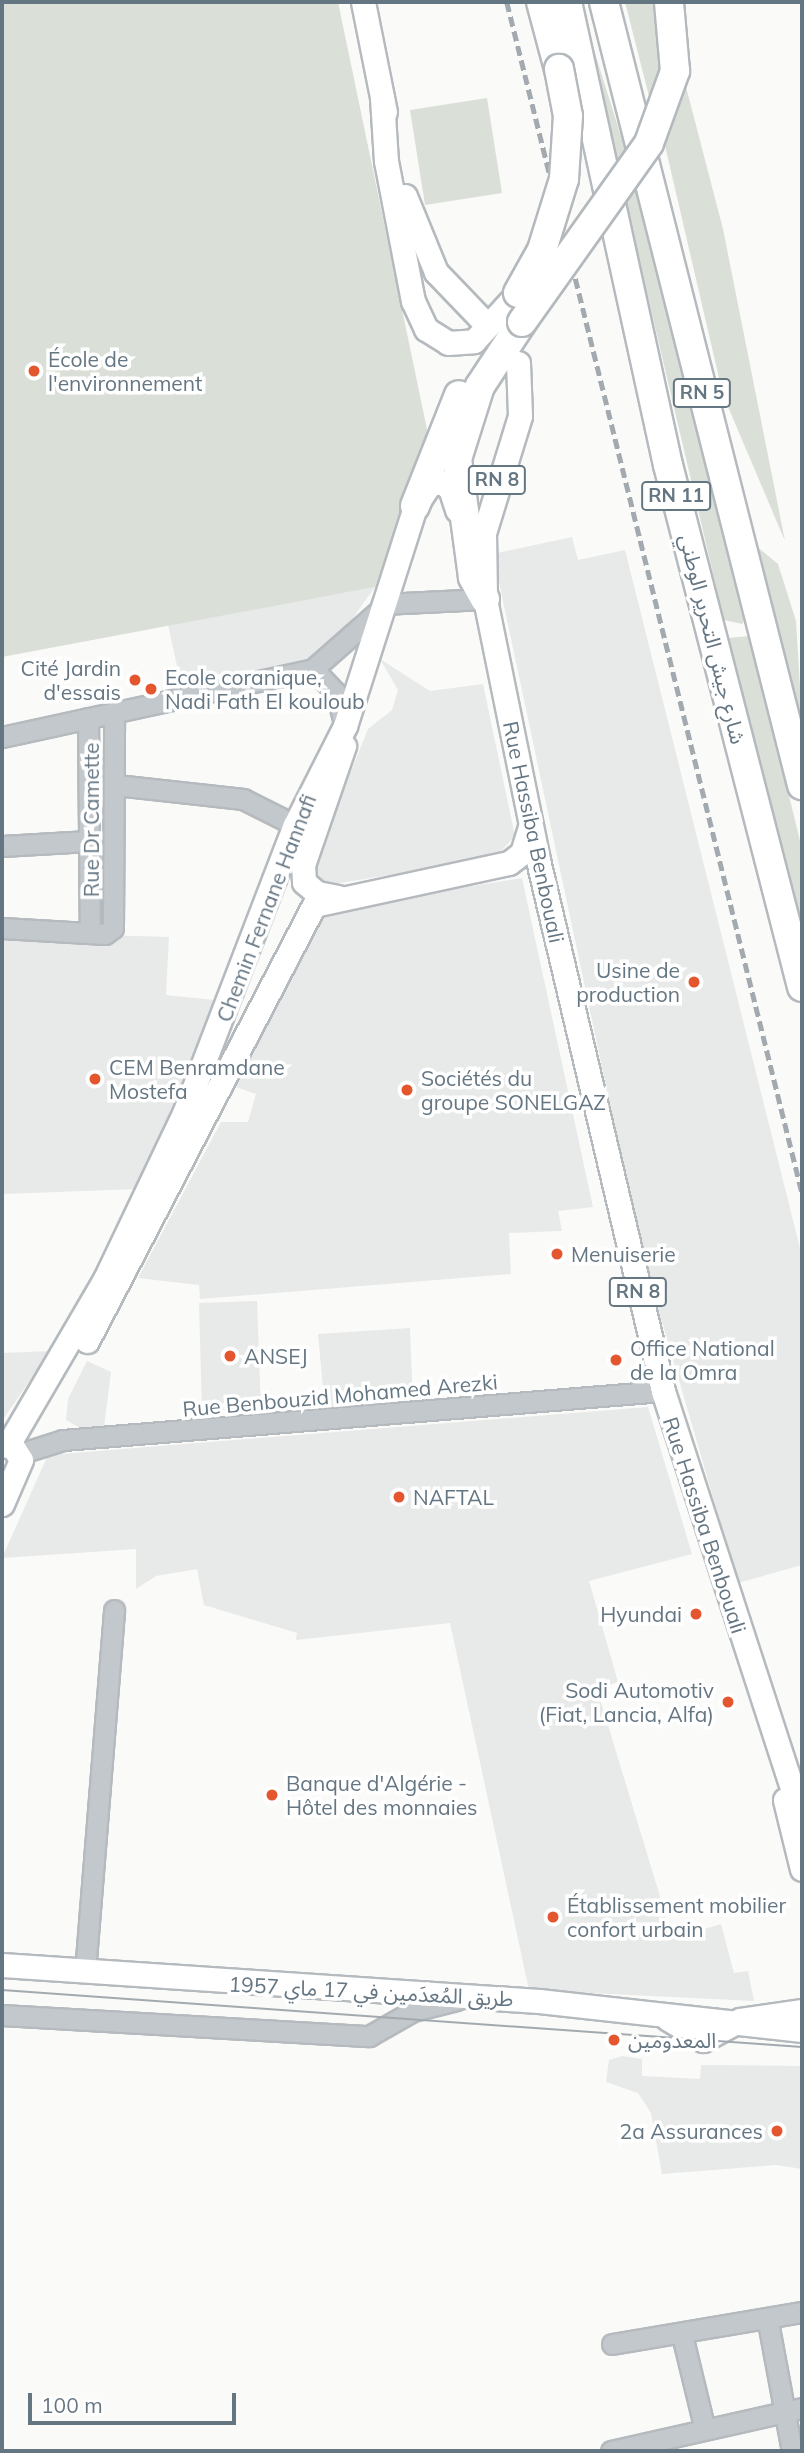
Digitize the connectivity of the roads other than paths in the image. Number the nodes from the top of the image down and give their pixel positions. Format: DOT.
graph roads {
  1 [pos="363,2"];
  2 [pos="541,2"];
  3 [pos="567,2"];
  4 [pos="604,2"];
  5 [pos="669,2"];
  6 [pos="382,97"];
  7 [pos="519,293"];
  8 [pos="484,322"];
  9 [pos="519,363"];
  10 [pos="415,506"];
  11 [pos="462,516"];
  12 [pos="485,599"];
  13 [pos="381,607"];
  14 [pos="313,669"];
  15 [pos="114,712"];
  16 [pos="88,718"];
  17 [pos="345,726"];
  18 [pos="2,737"];
  19 [pos="116,785"];
  20 [pos="802,785"];
  21 [pos="530,823"];
  22 [pos="295,825"];
  23 [pos="89,841"];
  24 [pos="2,846"];
  25 [pos="338,897"];
  26 [pos="2,928"];
  27 [pos="90,932"];
  28 [pos="802,987"];
  29 [pos="663,1391"];
  30 [pos="11,1459"];
  31 [pos="2,1504"];
  32 [pos="114,1610"];
  33 [pos="776,1752"];
  34 [pos="802,1790"];
  35 [pos="802,1819"];
  36 [pos="802,1869"];
  37 [pos="2,1965"];
  38 [pos="85,1972"];
  39 [pos="469,1998"];
  40 [pos="2,2015"];
  41 [pos="798,2015"];
  42 [pos="802,2312"];
  43 [pos="768,2322"];
  44 [pos="682,2335"];
  45 [pos="612,2344"];
  46 [pos="793,2410"];
  47 [pos="704,2426"];
  48 [pos="624,2450"];
  49 [pos="792,2451"];
  1 -- 6 [label="main road"];
  2 -- 7 [label="highway, bridge"];
  3 -- 28 [label="highway, شارع جيش التحرير الوطني / RN 11"];
  4 -- 20 [label="highway, RN 5"];
  5 -- 11 [label="highway, bridge"];
  6 -- 7 [label="main road"];
  6 -- 8 [label="main road"];
  7 -- 10 [label="highway"];
  9 -- 12 [label="main road, RN 8"];
  10 -- 11 [label="main road"];
  10 -- 13 [label="main road, Chemin Fernane Hannafi"];
  11 -- 12 [label="highway"];
  12 -- 13 [label="street"];
  12 -- 21 [label="main road, Rue Hassiba Benbouali / RN 8"];
  13 -- 14 [label="street"];
  13 -- 17 [label="main road, Chemin Fernane Hannafi"];
  14 -- 15 [label="street"];
  14 -- 17 [label="street"];
  15 -- 16 [label="street"];
  15 -- 19 [label="street, Rue Dr Camette"];
  16 -- 18 [label="street"];
  16 -- 23 [label="street"];
  17 -- 22 [label="main road, Chemin Fernane Hannafi"];
  17 -- 25 [label="main road"];
  19 -- 22 [label="street"];
  19 -- 27 [label="street, Rue Dr Camette"];
  21 -- 25 [label="main road, Chemin Fernane Hannafi"];
  21 -- 29 [label="main road, Rue Hassiba Benbouali / RN 8"];
  22 -- 30 [label="main road, Chemin Fernane Hannafi"];
  23 -- 24 [label="street"];
  23 -- 27 [label="street"];
  25 -- 30 [label="main road, Chemin Fernane Hannafi"];
  26 -- 27 [label="street"];
  29 -- 30 [label="street, Rue Benbouzid Mohamed Arezki"];
  29 -- 33 [label="main road, Rue Hassiba Benbouali / RN 8"];
  30 -- 31 [label="main road"];
  32 -- 38 [label="street"];
  33 -- 34 [label="main road"];
  33 -- 35 [label="main road, RN 8"];
  33 -- 36 [label="main road"];
  37 -- 38 [label="main road, طريق المُعدَمين في 17 ماي 1957"];
  38 -- 39 [label="main road, طريق المُعدَمين في 17 ماي 1957"];
  39 -- 40 [label="street"];
  39 -- 41 [label="main road, طريق المُعدَمين في 17 ماي 1957"];
  42 -- 43 [label="street"];
  43 -- 44 [label="street"];
  43 -- 46 [label="street"];
  44 -- 45 [label="street"];
  44 -- 47 [label="street"];
  46 -- 47 [label="street"];
  46 -- 49 [label="street"];
  47 -- 48 [label="street"];
}
